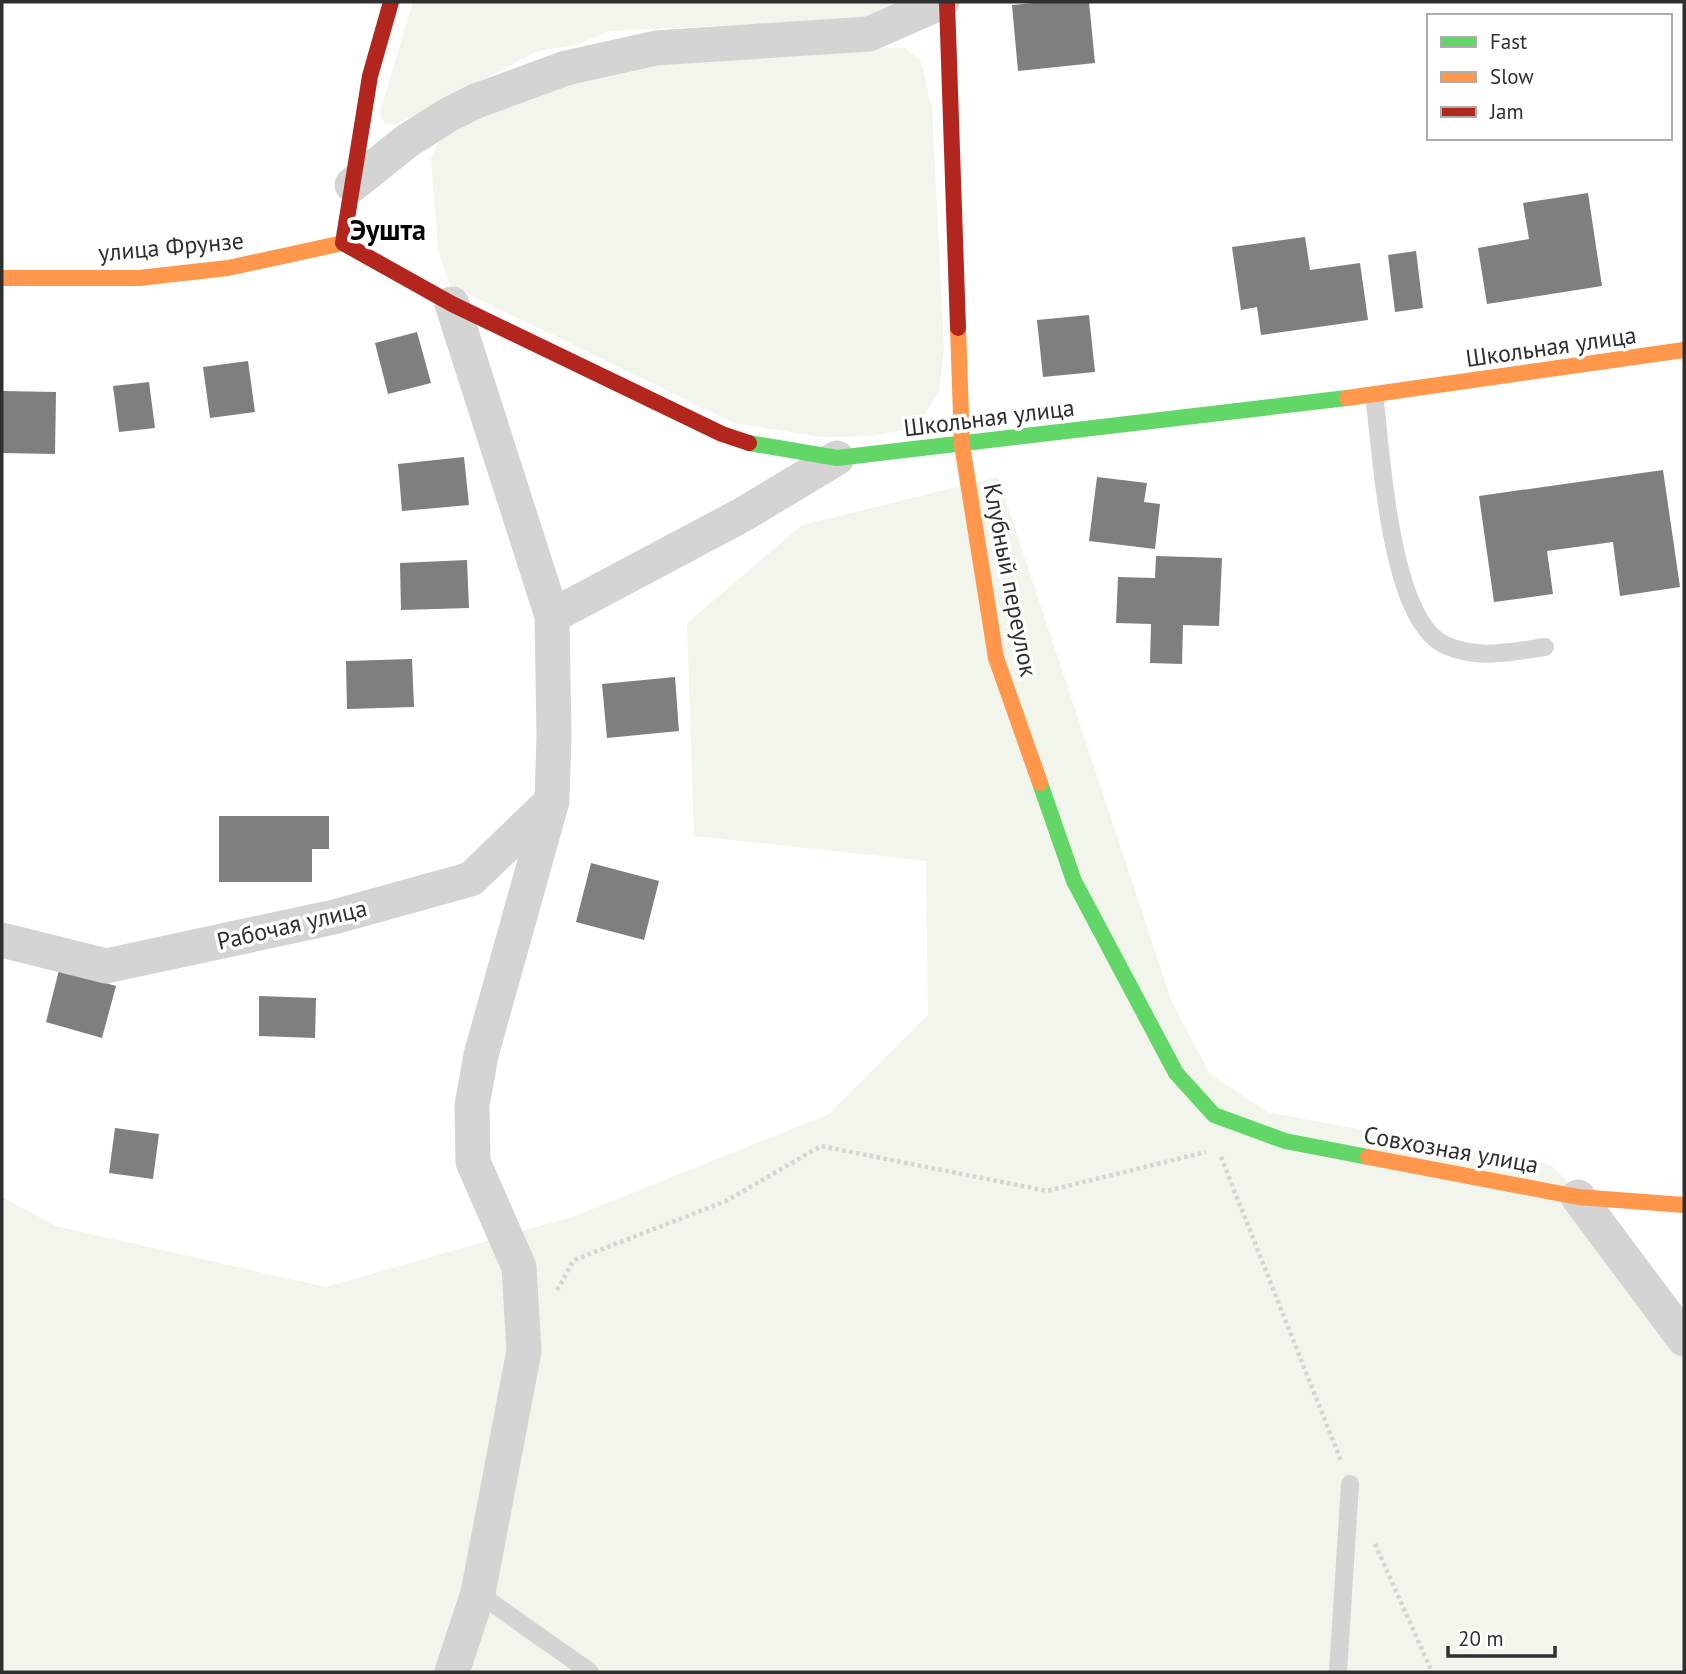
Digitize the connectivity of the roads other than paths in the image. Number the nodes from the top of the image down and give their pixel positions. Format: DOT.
graph roads {
  1 [pos="391,2"];
  2 [pos="945,2"];
  3 [pos="352,185"];
  4 [pos="343,243"];
  5 [pos="2,278"];
  6 [pos="452,304"];
  7 [pos="1684,350"];
  8 [pos="1374,395"];
  9 [pos="962,445"];
  10 [pos="837,458"];
  11 [pos="552,617"];
  12 [pos="1545,647"];
  13 [pos="552,801"];
  14 [pos="2,940"];
  15 [pos="1214,1115"];
  16 [pos="1578,1197"];
  17 [pos="1684,1205"];
  18 [pos="1684,1339"];
  19 [pos="1350,1484"];
  20 [pos="478,1593"];
  21 [pos="452,1672"];
  22 [pos="590,1672"];
  23 [pos="1338,1672"];
  1 -- 3 [label="street"];
  2 -- 3 [label="street"];
  2 -- 9 [label="street, Клубный переулок"];
  3 -- 4 [label="street"];
  4 -- 5 [label="street, улица Фрунзе"];
  4 -- 6 [label="street, Школьная улица"];
  6 -- 10 [label="street, Школьная улица"];
  6 -- 11 [label="street"];
  7 -- 8 [label="street, Школьная улица"];
  8 -- 9 [label="street, Школьная улица"];
  8 -- 12 [label="lane"];
  9 -- 10 [label="street, Школьная улица"];
  9 -- 15 [label="street, Клубный переулок"];
  10 -- 11 [label="street"];
  11 -- 13 [label="street"];
  13 -- 14 [label="street, Рабочая улица"];
  13 -- 20 [label="street"];
  15 -- 16 [label="street, Совхозная улица"];
  16 -- 17 [label="street, Совхозная улица"];
  16 -- 18 [label="street"];
  19 -- 23 [label="lane"];
  20 -- 21 [label="street"];
  20 -- 22 [label="lane"];
}
